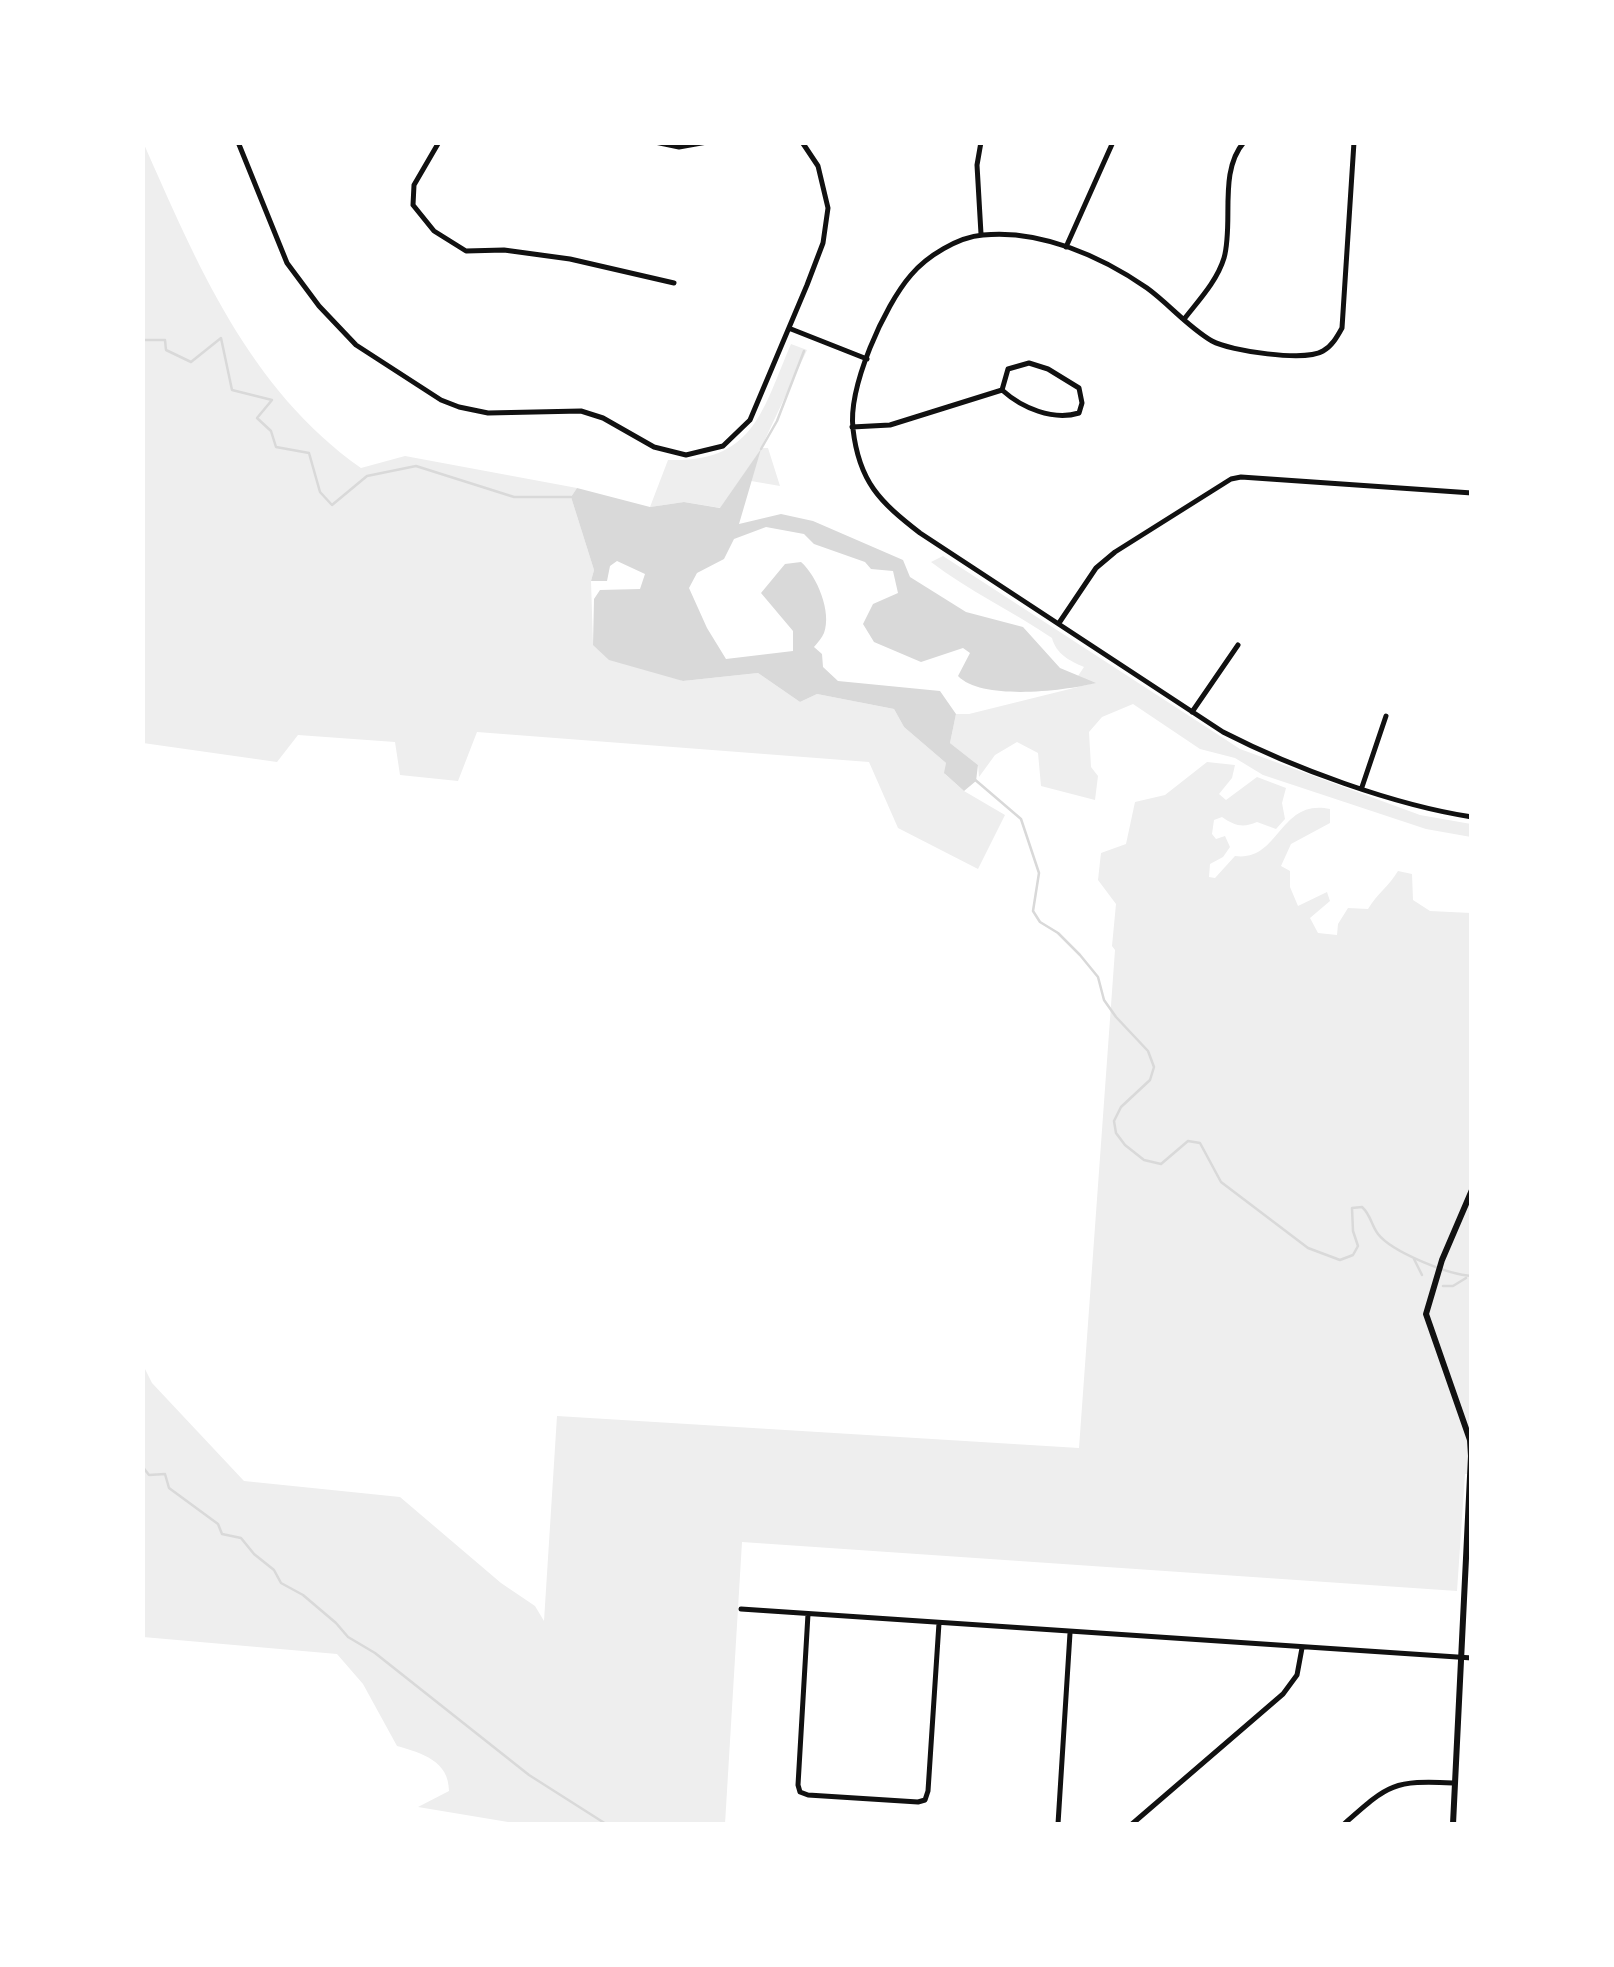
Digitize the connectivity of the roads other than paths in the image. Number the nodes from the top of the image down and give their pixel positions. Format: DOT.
graph roads {
  1 [pos="238,142"];
  2 [pos="439,142"];
  3 [pos="656,142"];
  4 [pos="707,142"];
  5 [pos="802,142"];
  6 [pos="981,142"];
  7 [pos="1113,142"];
  8 [pos="1244,142"];
  9 [pos="1354,142"];
  10 [pos="981,234"];
  11 [pos="1066,247"];
  12 [pos="674,284"];
  13 [pos="1185,318"];
  14 [pos="790,328"];
  15 [pos="867,359"];
  16 [pos="1002,390"];
  17 [pos="852,427"];
  18 [pos="1472,493"];
  19 [pos="1059,624"];
  20 [pos="1238,645"];
  21 [pos="1192,712"];
  22 [pos="1386,716"];
  23 [pos="1362,787"];
  24 [pos="1472,817"];
  25 [pos="1472,1190"];
  26 [pos="742,1609"];
  27 [pos="808,1614"];
  28 [pos="940,1623"];
  29 [pos="1070,1632"];
  30 [pos="1302,1648"];
  31 [pos="1460,1658"];
  32 [pos="1472,1658"];
  33 [pos="1452,1784"];
  34 [pos="1058,1824"];
  35 [pos="1132,1824"];
  36 [pos="1347,1824"];
  37 [pos="1453,1824"];
  1 -- 14 [label="street"];
  2 -- 12 [label="street"];
  3 -- 4 [label="street"];
  5 -- 14 [label="street"];
  6 -- 10 [label="street"];
  7 -- 11 [label="street"];
  8 -- 13 [label="street"];
  9 -- 13 [label="street"];
  10 -- 11 [label="street"];
  10 -- 15 [label="street"];
  11 -- 13 [label="street"];
  14 -- 15 [label="street"];
  15 -- 17 [label="street"];
  16 -- 16 [label="street"];
  16 -- 17 [label="street"];
  17 -- 19 [label="street"];
  18 -- 19 [label="street"];
  19 -- 21 [label="street"];
  20 -- 21 [label="street"];
  21 -- 23 [label="street"];
  22 -- 23 [label="street"];
  23 -- 24 [label="street"];
  25 -- 31 [label="street"];
  26 -- 27 [label="street"];
  27 -- 28 [label="street"];
  27 -- 28 [label="street"];
  28 -- 29 [label="street"];
  29 -- 30 [label="street"];
  29 -- 34 [label="street"];
  30 -- 31 [label="street"];
  30 -- 35 [label="street"];
  31 -- 32 [label="street"];
  31 -- 33 [label="street"];
  33 -- 36 [label="street"];
  33 -- 37 [label="street"];
}
